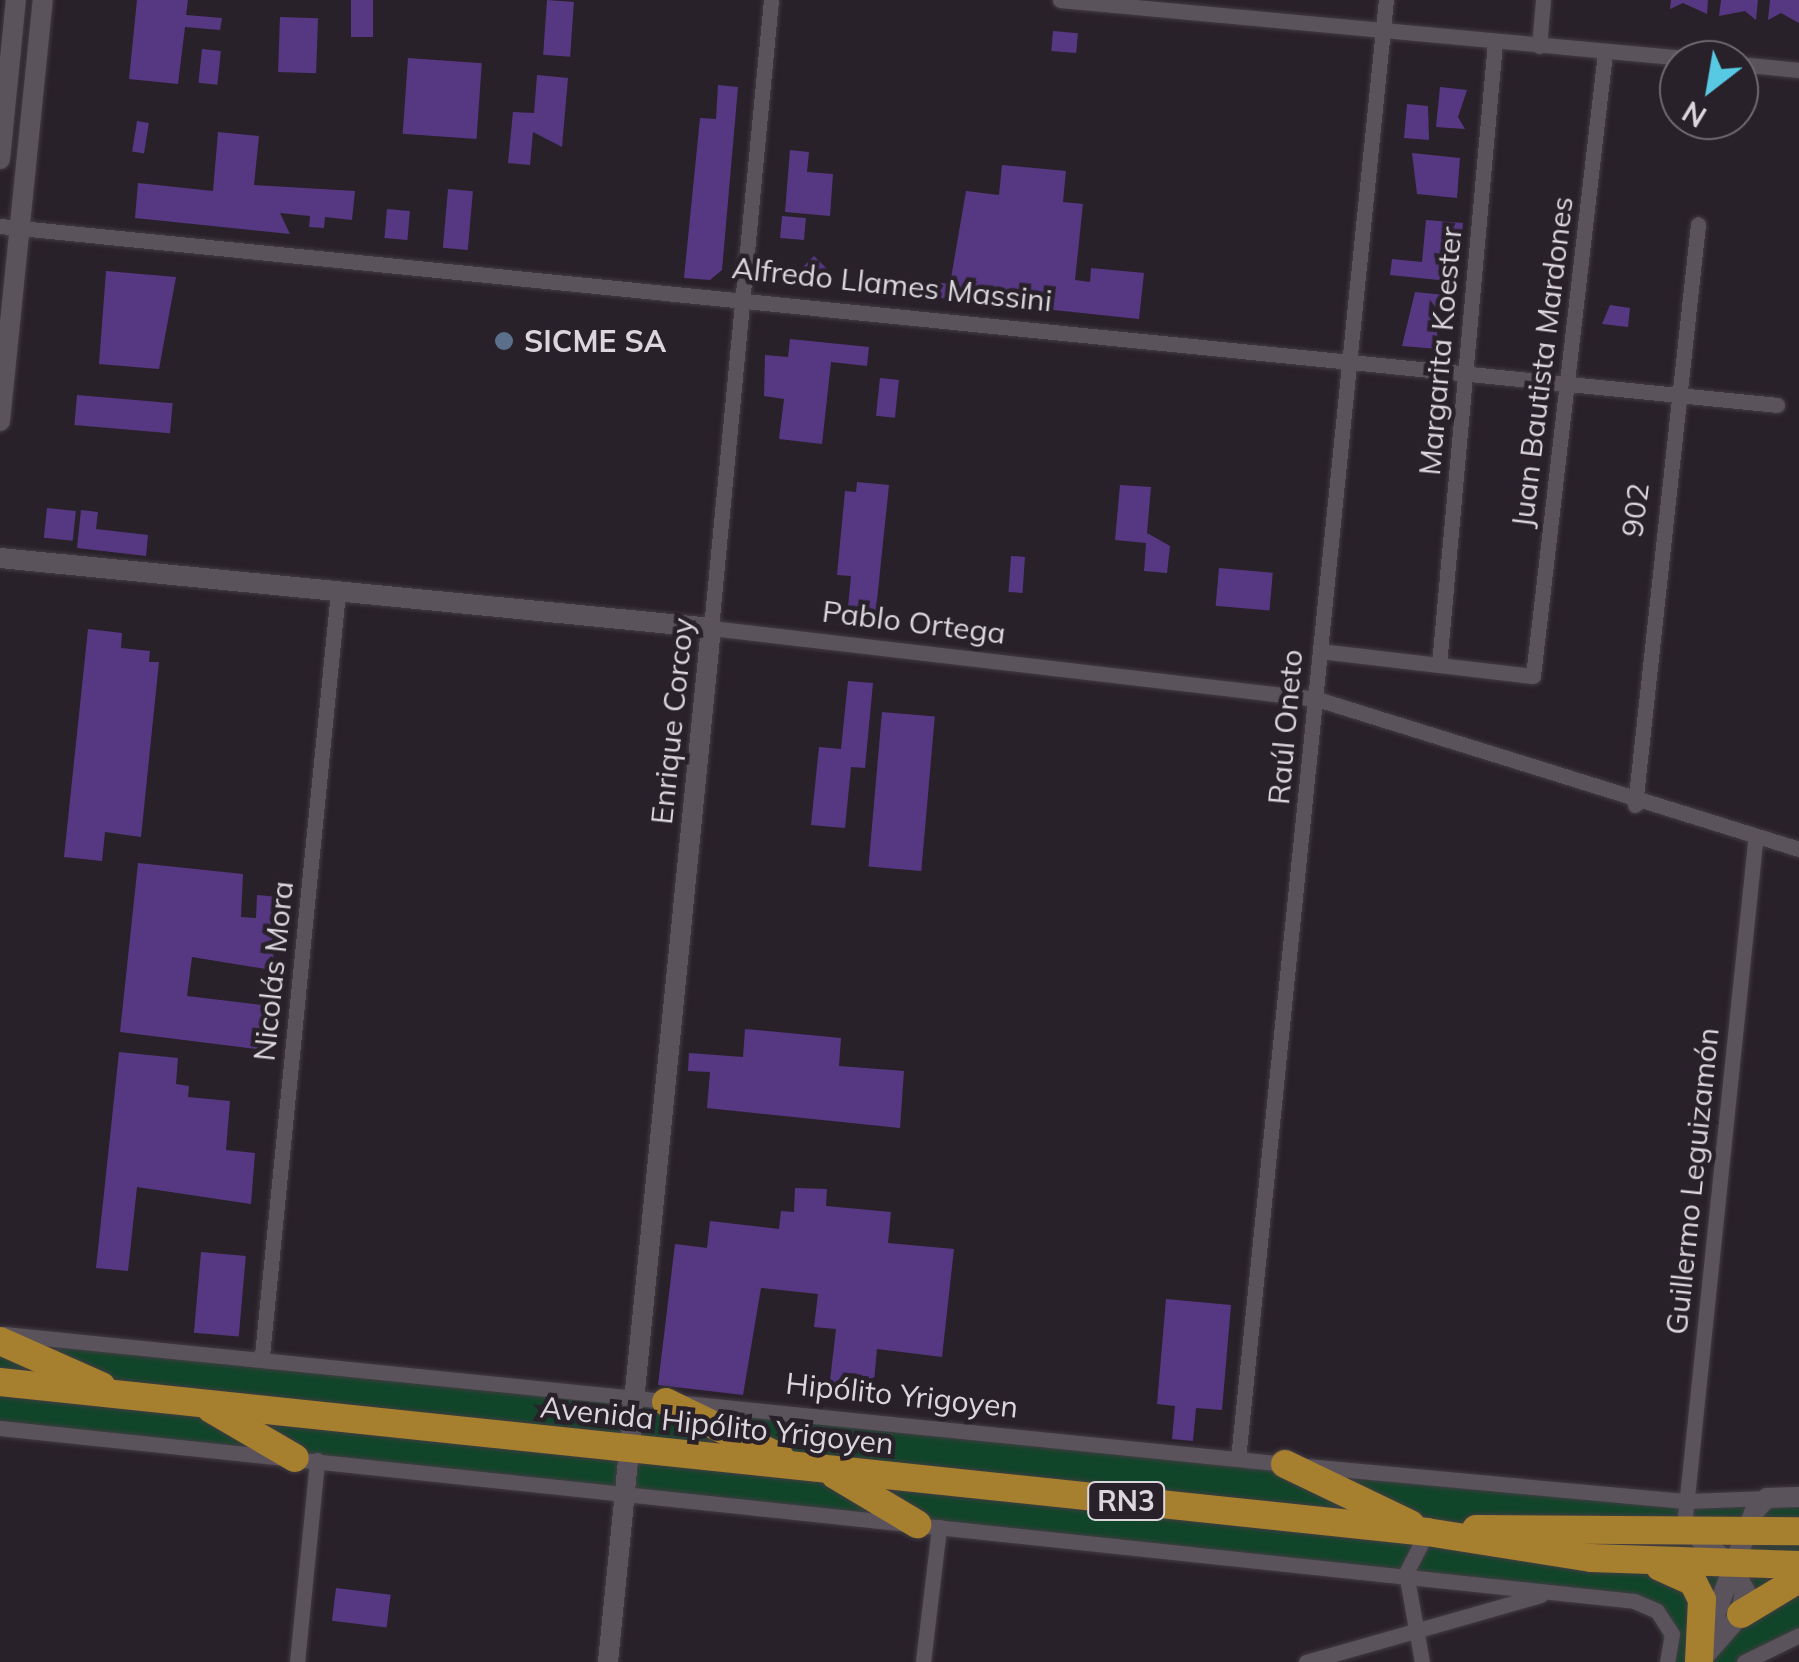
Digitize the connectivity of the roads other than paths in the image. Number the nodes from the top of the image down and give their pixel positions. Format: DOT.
graph roads {
  1 [pos="16,0"];
  2 [pos="43,0"];
  3 [pos="771,0"];
  4 [pos="1060,0"];
  5 [pos="1386,0"];
  6 [pos="1543,0"];
  7 [pos="1088,1"];
  8 [pos="1238,8"];
  9 [pos="1383,31"];
  10 [pos="1496,42"];
  11 [pos="1538,46"];
  12 [pos="1605,53"];
  13 [pos="1659,57"];
  14 [pos="1759,66"];
  15 [pos="1799,70"];
  16 [pos="0,160"];
  17 [pos="1698,224"];
  18 [pos="10,226"];
  19 [pos="744,296"];
  20 [pos="1347,358"];
  21 [pos="1466,368"];
  22 [pos="1567,381"];
  23 [pos="1677,395"];
  24 [pos="1778,406"];
  25 [pos="0,422"];
  26 [pos="0,558"];
  27 [pos="338,592"];
  28 [pos="711,628"];
  29 [pos="1320,650"];
  30 [pos="1439,665"];
  31 [pos="1317,699"];
  32 [pos="1635,804"];
  33 [pos="1754,842"];
  34 [pos="1799,849"];
  35 [pos="0,1337"];
  36 [pos="262,1355"];
  37 [pos="0,1382"];
  38 [pos="116,1394"];
  39 [pos="636,1398"];
  40 [pos="666,1402"];
  41 [pos="201,1403"];
  42 [pos="0,1428"];
  43 [pos="632,1448"];
  44 [pos="306,1459"];
  45 [pos="1238,1460"];
  46 [pos="1284,1464"];
  47 [pos="812,1468"];
  48 [pos="627,1490"];
  49 [pos="1799,1497"];
  50 [pos="1767,1498"];
  51 [pos="1686,1514"];
  52 [pos="928,1526"];
  53 [pos="1799,1531"];
  54 [pos="1427,1532"];
  55 [pos="1743,1533"];
  56 [pos="1644,1563"];
  57 [pos="1731,1564"];
  58 [pos="1799,1565"];
  59 [pos="1406,1572"];
  60 [pos="1799,1579"];
  61 [pos="1550,1592"];
  62 [pos="1741,1614"];
  63 [pos="1422,1631"];
  64 [pos="1798,1637"];
  65 [pos="297,1662"];
  66 [pos="608,1662"];
  67 [pos="923,1662"];
  68 [pos="1306,1662"];
  69 [pos="1422,1662"];
  70 [pos="1668,1662"];
  71 [pos="1699,1662"];
  72 [pos="1744,1662"];
  1 -- 16 [label="street"];
  2 -- 18 [label="street"];
  3 -- 19 [label="street, Enrique Corcoy"];
  4 -- 7 [label="street"];
  5 -- 9 [label="street, Raúl Oneto"];
  6 -- 11 [label="street"];
  7 -- 8 [label="street"];
  8 -- 9 [label="street"];
  9 -- 10 [label="street"];
  9 -- 20 [label="street, Raúl Oneto"];
  10 -- 11 [label="street"];
  10 -- 21 [label="street, Margarita Koester"];
  11 -- 12 [label="street"];
  12 -- 13 [label="street"];
  12 -- 22 [label="street, Juan Bautista Mardones"];
  14 -- 15 [label="street"];
  17 -- 23 [label="street, 902"];
  18 -- 19 [label="street, Alfredo Llames Massini"];
  18 -- 25 [label="street"];
  19 -- 20 [label="street, Alfredo Llames Massini"];
  19 -- 28 [label="street, Enrique Corcoy"];
  20 -- 21 [label="street, Alfredo Llames Massini"];
  20 -- 29 [label="street, Raúl Oneto"];
  21 -- 22 [label="street, Alfredo Llames Massini"];
  21 -- 30 [label="street, Margarita Koester"];
  22 -- 23 [label="street, Alfredo Llames Massini"];
  22 -- 30 [label="street, Juan Bautista Mardones"];
  23 -- 24 [label="street, Alfredo Llames Massini"];
  23 -- 32 [label="street, 902"];
  26 -- 27 [label="street, Pablo Ortega"];
  27 -- 28 [label="street, Pablo Ortega"];
  27 -- 36 [label="street, Nicolás Mora"];
  28 -- 31 [label="street, Pablo Ortega"];
  28 -- 39 [label="street, Enrique Corcoy"];
  29 -- 30 [label="street"];
  29 -- 31 [label="street, Raúl Oneto"];
  31 -- 32 [label="street, Pablo Ortega"];
  31 -- 45 [label="street, Raúl Oneto"];
  32 -- 33 [label="street, Pablo Ortega"];
  33 -- 34 [label="street, Pablo Ortega"];
  33 -- 51 [label="street, Guillermo Leguizamón"];
  35 -- 36 [label="street, Hipólito Yrigoyen"];
  35 -- 38 [label="highway"];
  36 -- 39 [label="street, Hipólito Yrigoyen"];
  37 -- 38 [label="highway, Avenida Hipólito Yrigoyen / RN3"];
  38 -- 41 [label="highway, Avenida Hipólito Yrigoyen / RN3"];
  39 -- 40 [label="street, Hipólito Yrigoyen"];
  39 -- 43 [label="street, Enrique Corcoy"];
  40 -- 45 [label="street, Hipólito Yrigoyen"];
  40 -- 47 [label="highway"];
  41 -- 43 [label="highway, Avenida Hipólito Yrigoyen / RN3"];
  41 -- 44 [label="highway"];
  42 -- 44 [label="street"];
  43 -- 47 [label="highway, Avenida Hipólito Yrigoyen / RN3"];
  43 -- 48 [label="street, Enrique Corcoy"];
  44 -- 48 [label="street"];
  44 -- 65 [label="street"];
  45 -- 46 [label="street, Hipólito Yrigoyen"];
  46 -- 51 [label="street, Hipólito Yrigoyen"];
  46 -- 54 [label="highway"];
  47 -- 52 [label="highway"];
  47 -- 54 [label="highway, Avenida Hipólito Yrigoyen / RN3"];
  48 -- 52 [label="street"];
  48 -- 66 [label="street, Enrique Corcoy"];
  49 -- 50 [label="street, Hipólito Yrigoyen"];
  50 -- 51 [label="street, Hipólito Yrigoyen"];
  50 -- 55 [label="street"];
  51 -- 54 [label="highway, Avenida Hipólito Yrigoyen / RN3"];
  51 -- 55 [label="highway, Avenida Hipólito Yrigoyen / RN3"];
  51 -- 57 [label="street"];
  52 -- 59 [label="street"];
  52 -- 67 [label="street"];
  53 -- 55 [label="highway, Avenida Hipólito Yrigoyen / RN3"];
  54 -- 56 [label="highway, Avenida Hipólito Yrigoyen / RN3"];
  54 -- 59 [label="street"];
  55 -- 57 [label="street"];
  56 -- 57 [label="highway, Avenida Hipólito Yrigoyen / RN3"];
  56 -- 71 [label="highway"];
  57 -- 58 [label="highway, Avenida Hipólito Yrigoyen / RN3"];
  57 -- 62 [label="street"];
  57 -- 71 [label="street"];
  59 -- 61 [label="street"];
  59 -- 63 [label="street"];
  60 -- 62 [label="highway"];
  61 -- 63 [label="street"];
  61 -- 70 [label="street"];
  62 -- 71 [label="street"];
  63 -- 68 [label="street"];
  63 -- 69 [label="street"];
  64 -- 72 [label="street"];
}
